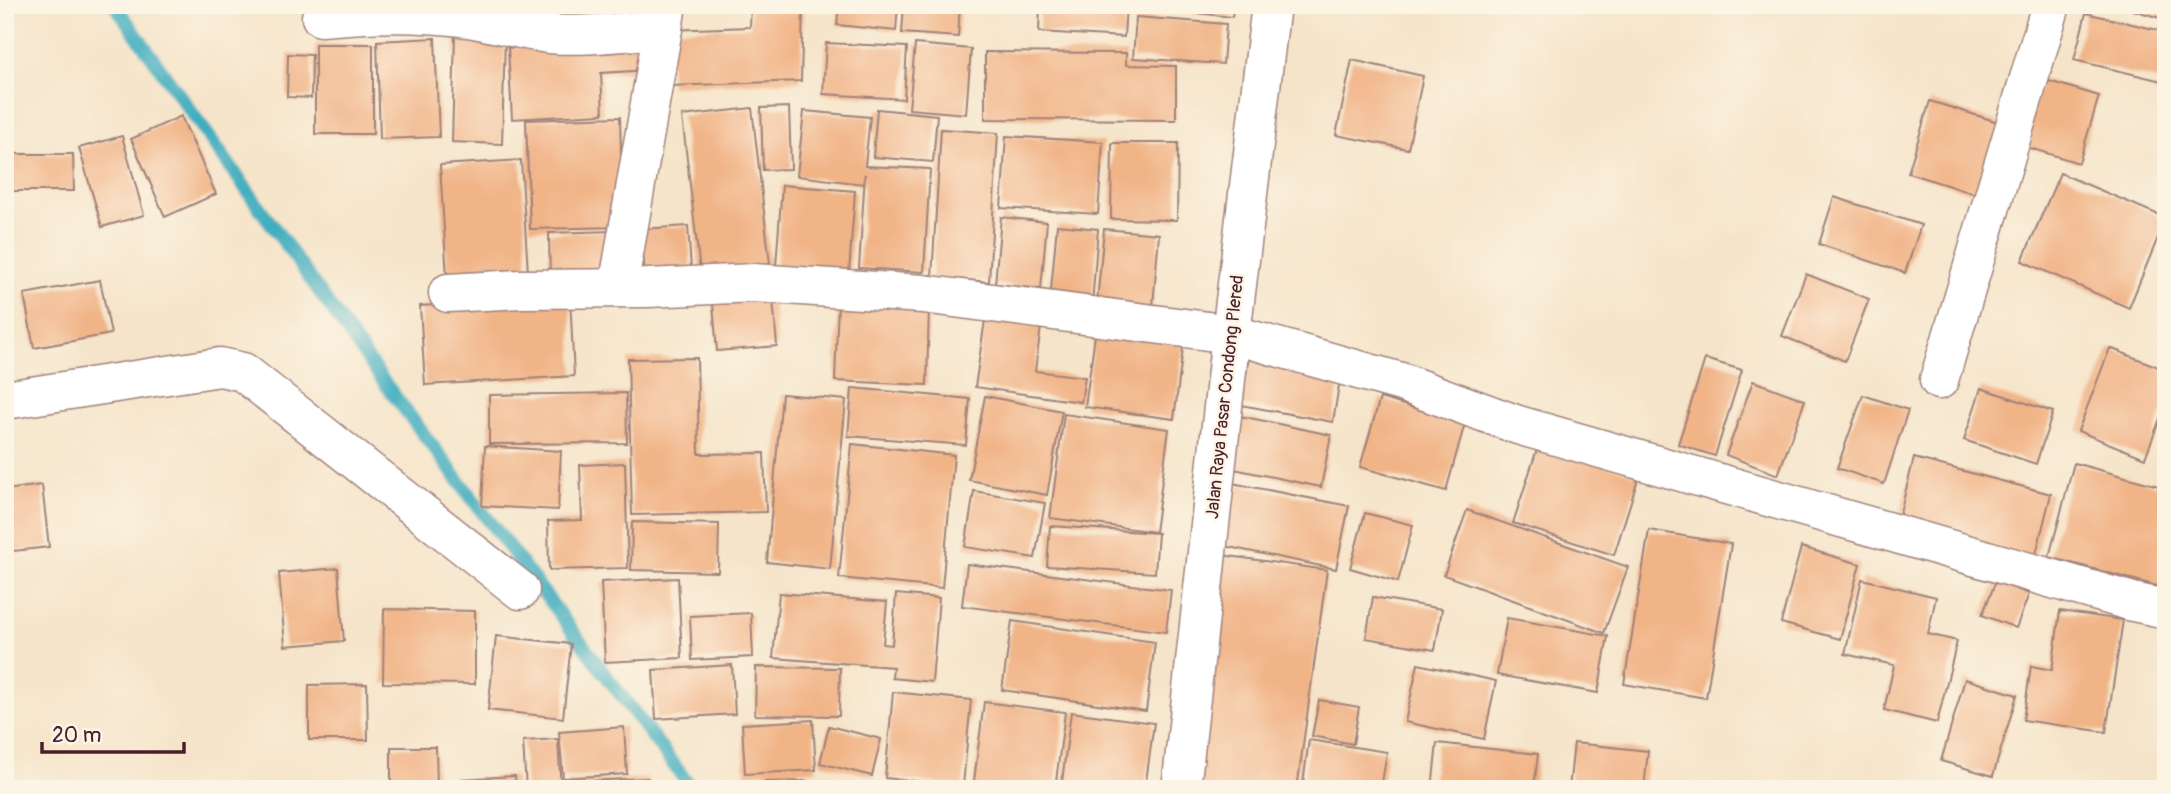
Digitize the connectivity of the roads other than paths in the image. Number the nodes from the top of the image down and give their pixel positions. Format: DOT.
graph roads {
  1 [pos="1271,5"];
  2 [pos="2051,5"];
  3 [pos="321,17"];
  4 [pos="665,17"];
  5 [pos="618,288"];
  6 [pos="448,293"];
  7 [pos="1231,334"];
  8 [pos="1939,380"];
  9 [pos="5,400"];
  10 [pos="520,590"];
  11 [pos="2166,609"];
  12 [pos="1181,789"];
  1 -- 7 [label="street, Jalan Raya Pasar Condong Plered"];
  2 -- 8 [label="street"];
  3 -- 4 [label="street"];
  4 -- 5 [label="street"];
  5 -- 6 [label="street"];
  5 -- 7 [label="street"];
  7 -- 11 [label="street"];
  7 -- 12 [label="street, Jalan Raya Pasar Condong Plered"];
  9 -- 10 [label="street"];
}
